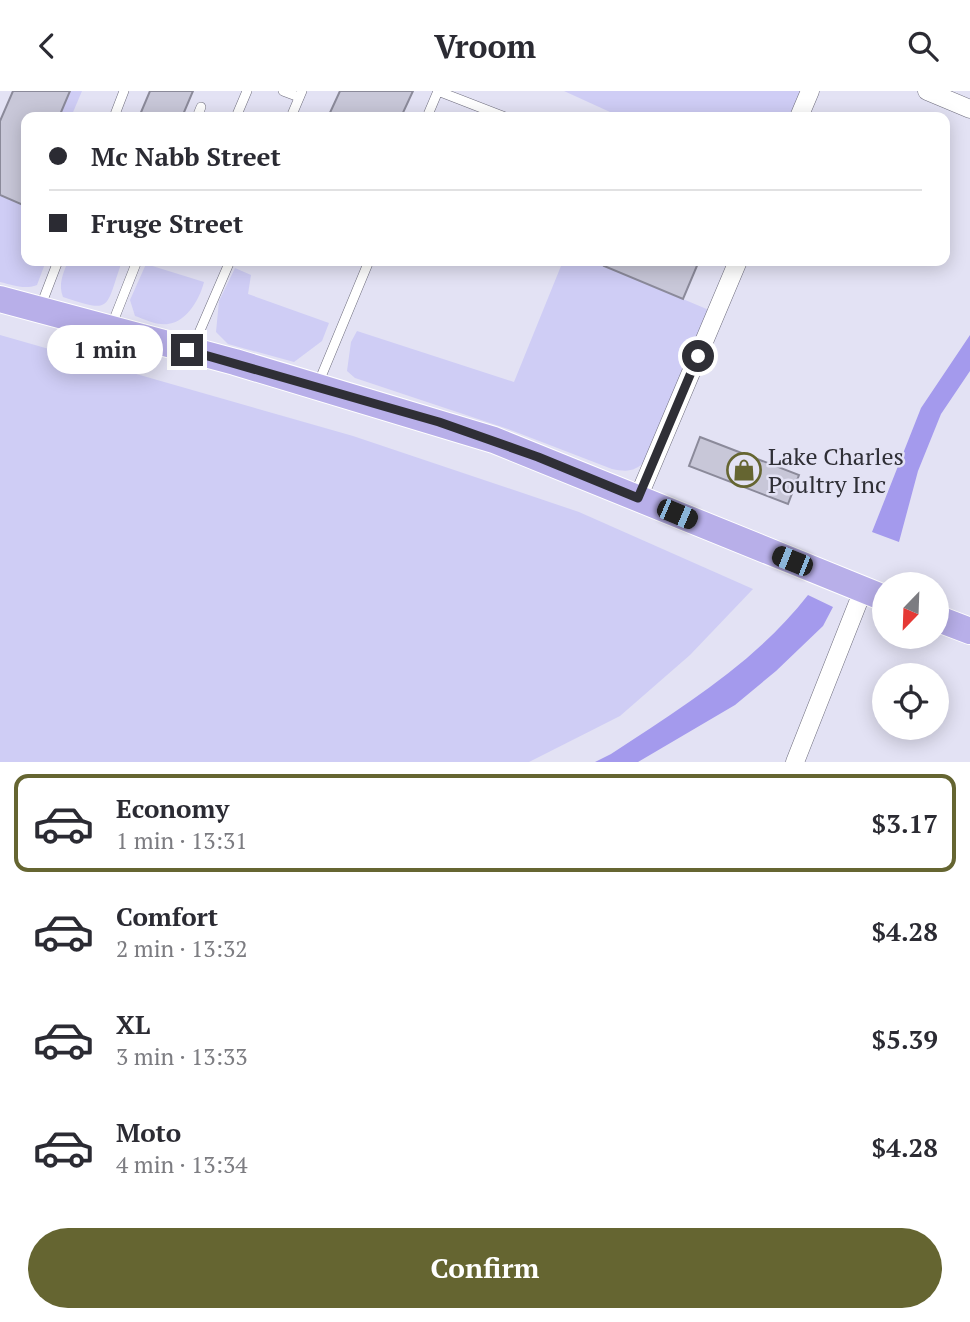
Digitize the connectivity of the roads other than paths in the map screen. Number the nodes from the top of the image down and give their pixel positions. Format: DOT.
graph roads {
  1 [pos="124,91"];
  2 [pos="247,91"];
  3 [pos="282,91"];
  4 [pos="810,91"];
  5 [pos="927,91"];
  6 [pos="301,94"];
  7 [pos="201,107"];
  8 [pos="970,109"];
  9 [pos="116,112"];
  10 [pos="199,112"];
  11 [pos="238,112"];
  12 [pos="293,112"];
  13 [pos="429,112"];
  14 [pos="492,112"];
  15 [pos="801,112"];
  16 [pos="56,266"];
  17 [pos="135,266"];
  18 [pos="228,266"];
  19 [pos="367,266"];
  20 [pos="736,266"];
  21 [pos="0,299"];
  22 [pos="39,309"];
  23 [pos="111,329"];
  24 [pos="192,351"];
  25 [pos="318,386"];
  26 [pos="638,498"];
  27 [pos="872,594"];
  28 [pos="872,596"];
  29 [pos="949,623"];
  30 [pos="970,631"];
  31 [pos="795,762"];
  1 -- 9 [label="lane"];
  2 -- 11 [label="lane"];
  3 -- 6 [label="lane"];
  4 -- 15 [label="street"];
  5 -- 8 [label="street"];
  6 -- 12 [label="lane"];
  7 -- 10 [label="lane"];
  13 -- 14 [label="lane"];
  16 -- 22 [label="lane"];
  17 -- 23 [label="lane"];
  18 -- 24 [label="lane"];
  19 -- 25 [label="lane"];
  20 -- 26 [label="street"];
  21 -- 22 [label="main road"];
  22 -- 23 [label="main road"];
  23 -- 24 [label="main road"];
  24 -- 25 [label="main road"];
  25 -- 26 [label="main road"];
  26 -- 27 [label="main road"];
  28 -- 31 [label="street"];
  29 -- 30 [label="main road"];
}
